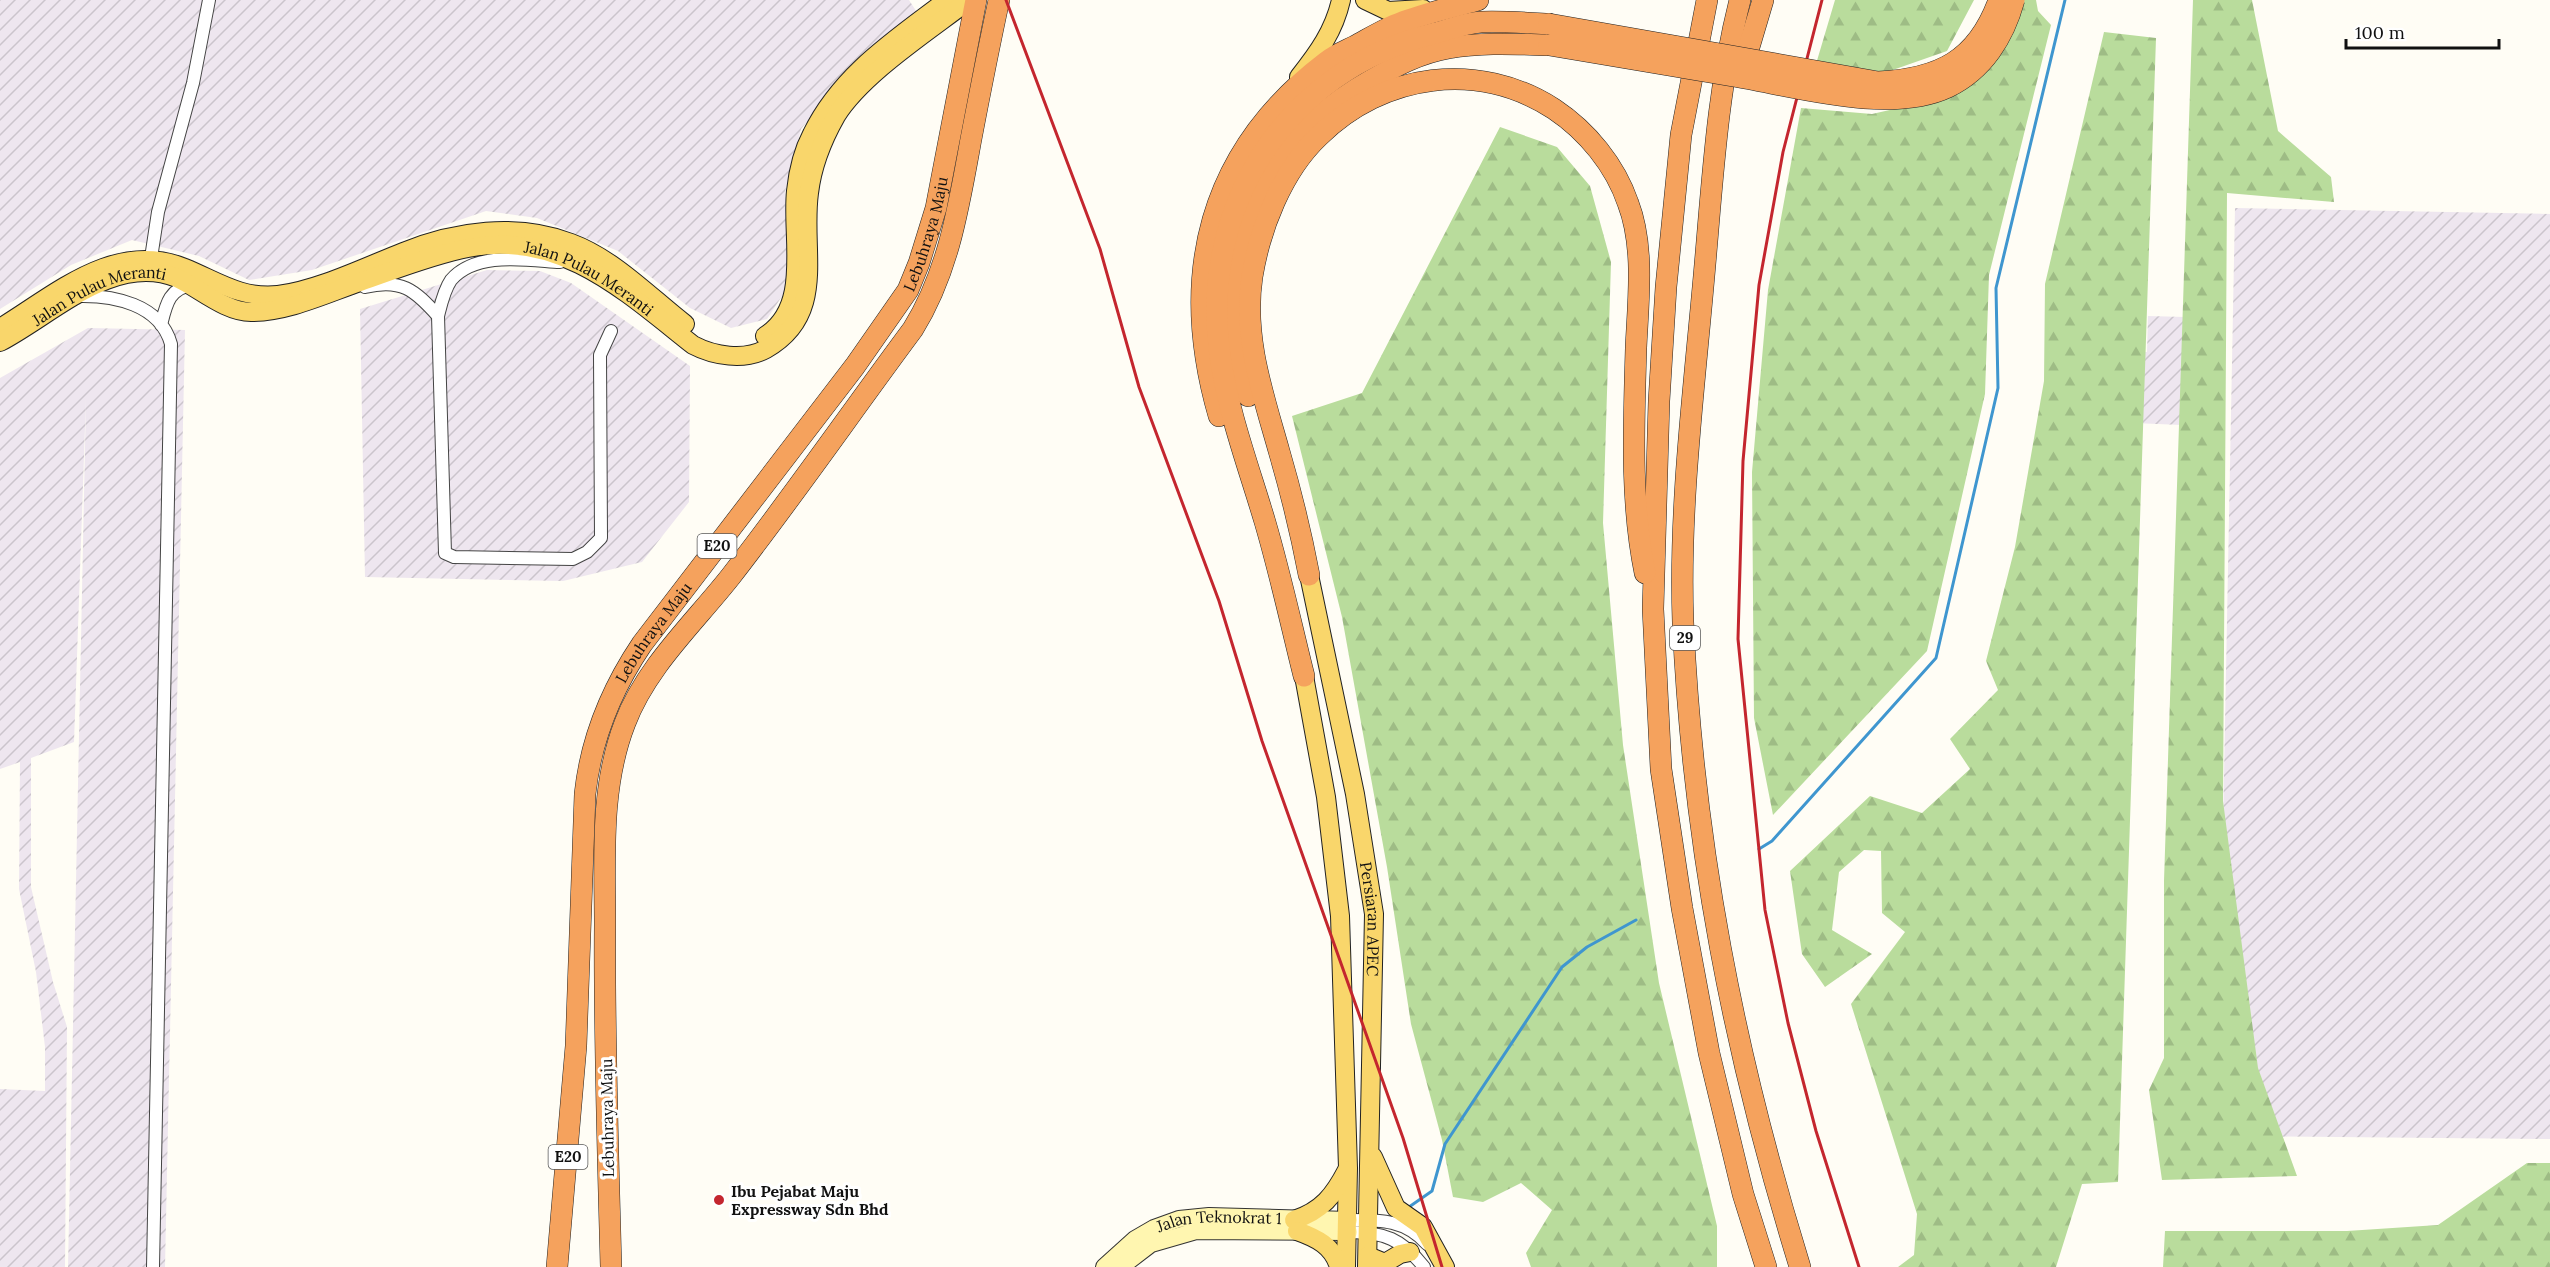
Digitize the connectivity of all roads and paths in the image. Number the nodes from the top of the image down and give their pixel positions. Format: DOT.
graph roads {
  1 [pos="209,0"];
  2 [pos="947,0"];
  3 [pos="969,0"];
  4 [pos="976,0"];
  5 [pos="999,0"];
  6 [pos="1341,0"];
  7 [pos="1365,0"];
  8 [pos="1707,0"];
  9 [pos="1740,0"];
  10 [pos="1763,0"];
  11 [pos="1999,0"];
  12 [pos="2014,0"];
  13 [pos="1476,1"];
  14 [pos="1549,34"];
  15 [pos="1267,116"];
  16 [pos="151,258"];
  17 [pos="590,268"];
  18 [pos="192,285"];
  19 [pos="1703,288"];
  20 [pos="75,296"];
  21 [pos="320,296"];
  22 [pos="438,316"];
  23 [pos="161,325"];
  24 [pos="0,328"];
  25 [pos="611,331"];
  26 [pos="0,342"];
  27 [pos="1309,575"];
  28 [pos="1653,609"];
  29 [pos="1304,675"];
  30 [pos="1370,1153"];
  31 [pos="1348,1168"];
  32 [pos="1296,1225"];
  33 [pos="1349,1226"];
  34 [pos="1369,1226"];
  35 [pos="1410,1252"];
  36 [pos="1368,1262"];
  37 [pos="153,1267"];
  38 [pos="557,1267"];
  39 [pos="611,1267"];
  40 [pos="1104,1267"];
  41 [pos="1121,1267"];
  42 [pos="1339,1267"];
  43 [pos="1346,1267"];
  44 [pos="1424,1267"];
  45 [pos="1445,1267"];
  46 [pos="1766,1267"];
  47 [pos="1800,1267"];
  1 -- 16 [label="street"];
  2 -- 16 [label="main road, Jalan Pulau Meranti"];
  3 -- 17 [label="main road, Jalan Pulau Meranti"];
  4 -- 38 [label="highway, Lebuhraya Maju / E20"];
  5 -- 39 [label="highway, Lebuhraya Maju / E20"];
  6 -- 15 [label="main road"];
  7 -- 13 [label="main road"];
  8 -- 28 [label="highway, 29"];
  9 -- 19 [label="highway, 29"];
  10 -- 19 [label="highway"];
  11 -- 14 [label="highway, bridge"];
  12 -- 14 [label="highway, bridge"];
  13 -- 15 [label="highway"];
  14 -- 27 [label="highway"];
  14 -- 29 [label="highway"];
  15 -- 29 [label="highway"];
  16 -- 24 [label="main road, Jalan Pulau Meranti"];
  17 -- 21 [label="main road, Jalan Pulau Meranti"];
  17 -- 22 [label="street"];
  18 -- 20 [label="main road, Jalan Pulau Meranti"];
  18 -- 21 [label="main road, Jalan Pulau Meranti"];
  18 -- 23 [label="street"];
  19 -- 47 [label="highway, 29"];
  20 -- 23 [label="street"];
  20 -- 26 [label="main road, Jalan Pulau Meranti"];
  21 -- 22 [label="street"];
  22 -- 25 [label="street"];
  23 -- 37 [label="street"];
  27 -- 28 [label="highway"];
  27 -- 30 [label="main road, Persiaran APEC"];
  28 -- 46 [label="highway, 29"];
  29 -- 31 [label="main road, Persiaran APEC"];
  30 -- 34 [label="main road, Persiaran APEC"];
  30 -- 45 [label="main road"];
  31 -- 32 [label="main road"];
  31 -- 33 [label="main road, Persiaran APEC"];
  32 -- 33 [label="main road, Jalan Teknokrat 1"];
  32 -- 40 [label="main road, Jalan Teknokrat 1"];
  32 -- 41 [label="main road, Jalan Teknokrat 1"];
  32 -- 42 [label="main road"];
  33 -- 34 [label="street"];
  33 -- 43 [label="main road, Persiaran APEC"];
  34 -- 35 [label="street"];
  34 -- 36 [label="main road, Persiaran APEC"];
  34 -- 45 [label="street"];
  35 -- 36 [label="main road"];
  35 -- 44 [label="street"];
}
